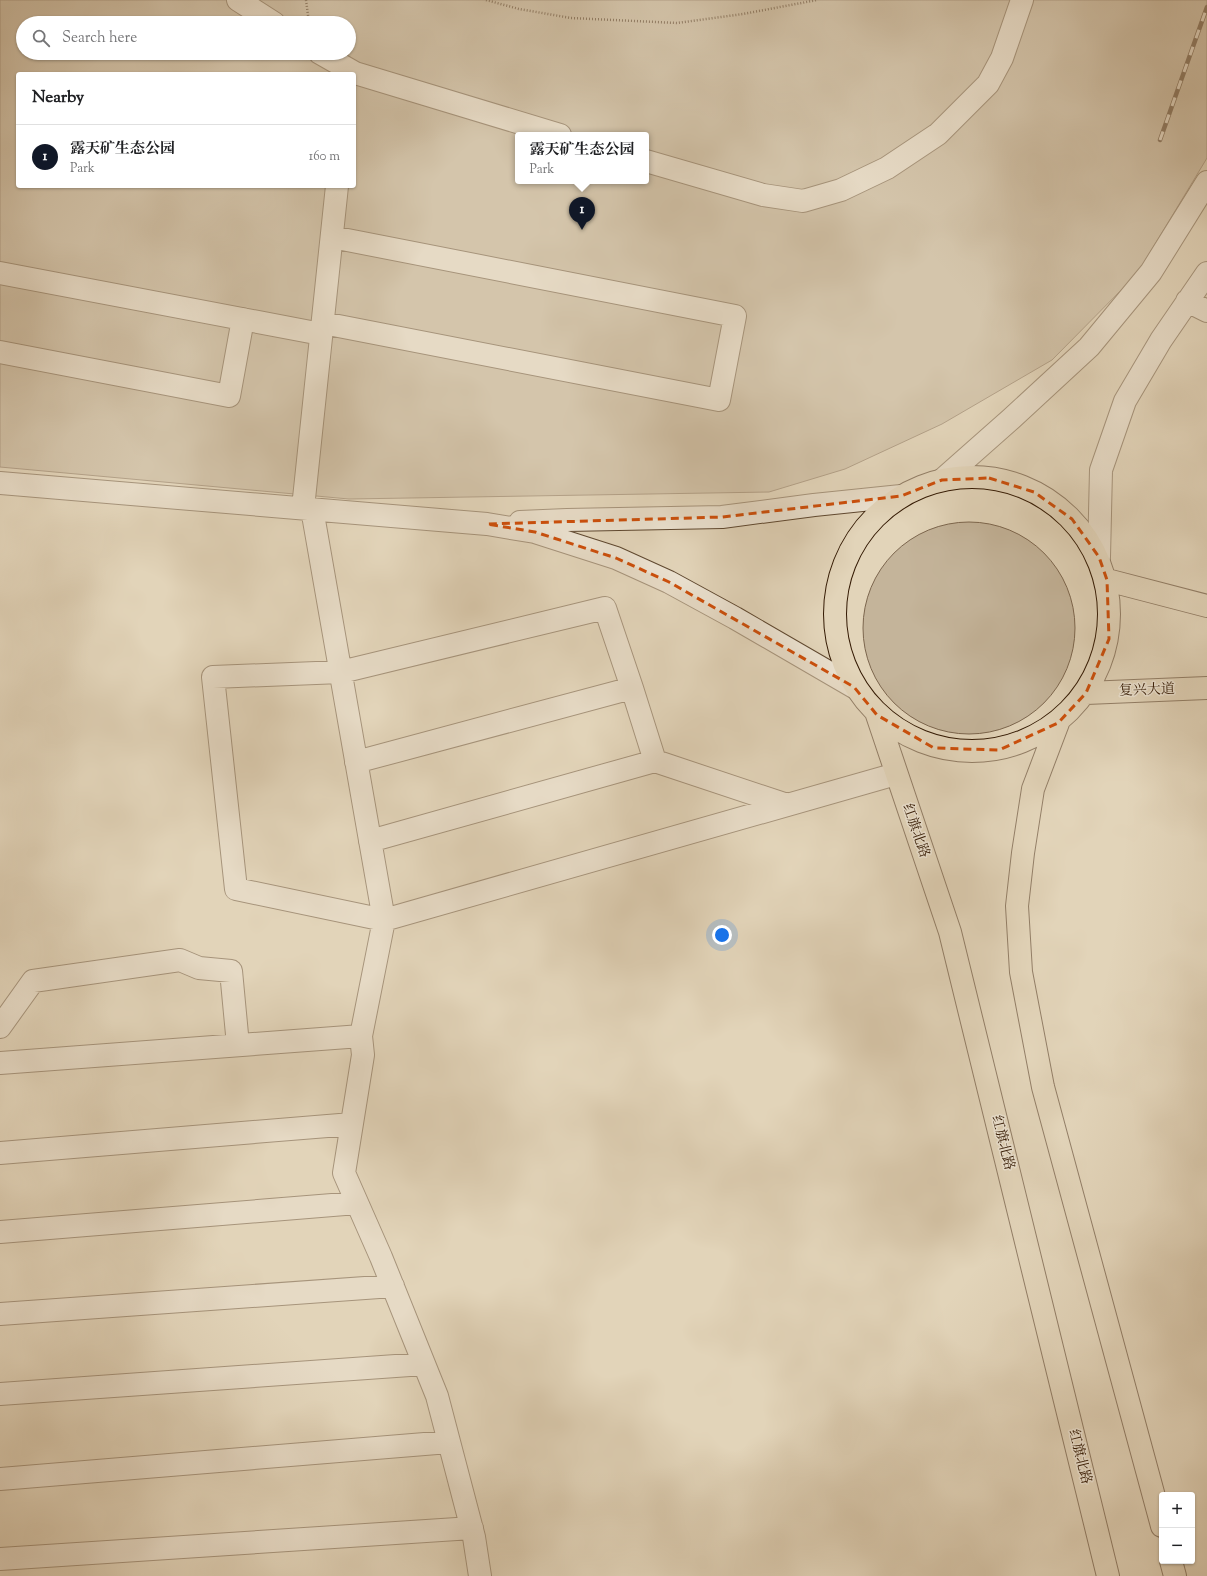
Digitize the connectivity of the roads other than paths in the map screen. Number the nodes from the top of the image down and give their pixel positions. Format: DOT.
graph roads {
  1 [pos="238,0"];
  2 [pos="1022,0"];
  3 [pos="263,16"];
  4 [pos="331,60"];
  5 [pos="350,72"];
  6 [pos="356,73"];
  7 [pos="550,132"];
  8 [pos="649,162"];
  9 [pos="1207,182"];
  10 [pos="338,188"];
  11 [pos="332,238"];
  12 [pos="0,273"];
  13 [pos="1207,273"];
  14 [pos="1187,302"];
  15 [pos="1207,311"];
  16 [pos="243,319"];
  17 [pos="322,329"];
  18 [pos="0,352"];
  19 [pos="942,480"];
  20 [pos="0,482"];
  21 [pos="902,496"];
  22 [pos="308,508"];
  23 [pos="487,524"];
  24 [pos="1099,558"];
  25 [pos="1107,580"];
  26 [pos="1207,606"];
  27 [pos="341,672"];
  28 [pos="854,687"];
  29 [pos="632,688"];
  30 [pos="1207,688"];
  31 [pos="1086,693"];
  32 [pos="877,715"];
  33 [pos="1058,723"];
  34 [pos="654,761"];
  35 [pos="356,762"];
  36 [pos="896,774"];
  37 [pos="787,805"];
  38 [pos="370,841"];
  39 [pos="384,920"];
  40 [pos="0,1027"];
  41 [pos="361,1036"];
  42 [pos="238,1045"];
  43 [pos="0,1063"];
  44 [pos="352,1124"];
  45 [pos="0,1153"];
  46 [pos="357,1203"];
  47 [pos="0,1232"];
  48 [pos="393,1286"];
  49 [pos="0,1314"];
  50 [pos="424,1364"];
  51 [pos="0,1394"];
  52 [pos="449,1442"];
  53 [pos="0,1479"];
  54 [pos="1159,1515"];
  55 [pos="472,1528"];
  56 [pos="0,1559"];
  57 [pos="1173,1564"];
  58 [pos="480,1576"];
  59 [pos="1108,1576"];
  60 [pos="1176,1576"];
  1 -- 3 [label="street"];
  2 -- 8 [label="street"];
  4 -- 5 [label="street"];
  6 -- 7 [label="street"];
  9 -- 19 [label="street"];
  10 -- 11 [label="street"];
  11 -- 17 [label="street"];
  11 -- 17 [label="street"];
  12 -- 16 [label="street"];
  13 -- 14 [label="street"];
  14 -- 15 [label="street"];
  14 -- 24 [label="street"];
  16 -- 17 [label="street"];
  16 -- 18 [label="street"];
  17 -- 22 [label="street"];
  19 -- 21 [label="main road"];
  19 -- 24 [label="main road"];
  20 -- 22 [label="street"];
  21 -- 23 [label="street"];
  21 -- 28 [label="main road"];
  22 -- 23 [label="street"];
  22 -- 27 [label="street"];
  23 -- 28 [label="street"];
  24 -- 25 [label="main road"];
  25 -- 26 [label="main road"];
  25 -- 31 [label="main road"];
  27 -- 29 [label="street"];
  27 -- 35 [label="street"];
  27 -- 39 [label="street"];
  28 -- 32 [label="main road"];
  29 -- 34 [label="street"];
  29 -- 35 [label="street"];
  30 -- 31 [label="main road, 复兴大道"];
  31 -- 33 [label="main road"];
  32 -- 33 [label="main road"];
  32 -- 36 [label="main road, 红旗北路"];
  33 -- 54 [label="main road"];
  34 -- 37 [label="street"];
  34 -- 38 [label="street"];
  35 -- 38 [label="street"];
  36 -- 37 [label="street"];
  36 -- 59 [label="main road, 红旗北路"];
  37 -- 39 [label="street"];
  38 -- 39 [label="street"];
  39 -- 41 [label="street"];
  40 -- 42 [label="street"];
  41 -- 42 [label="street"];
  41 -- 44 [label="street"];
  42 -- 43 [label="street"];
  44 -- 45 [label="street"];
  44 -- 46 [label="street"];
  46 -- 47 [label="street"];
  46 -- 48 [label="street"];
  48 -- 49 [label="street"];
  48 -- 50 [label="street"];
  50 -- 51 [label="street"];
  50 -- 52 [label="street"];
  52 -- 53 [label="street"];
  52 -- 55 [label="street"];
  55 -- 56 [label="street"];
  55 -- 58 [label="street"];
  57 -- 60 [label="main road"];
}
